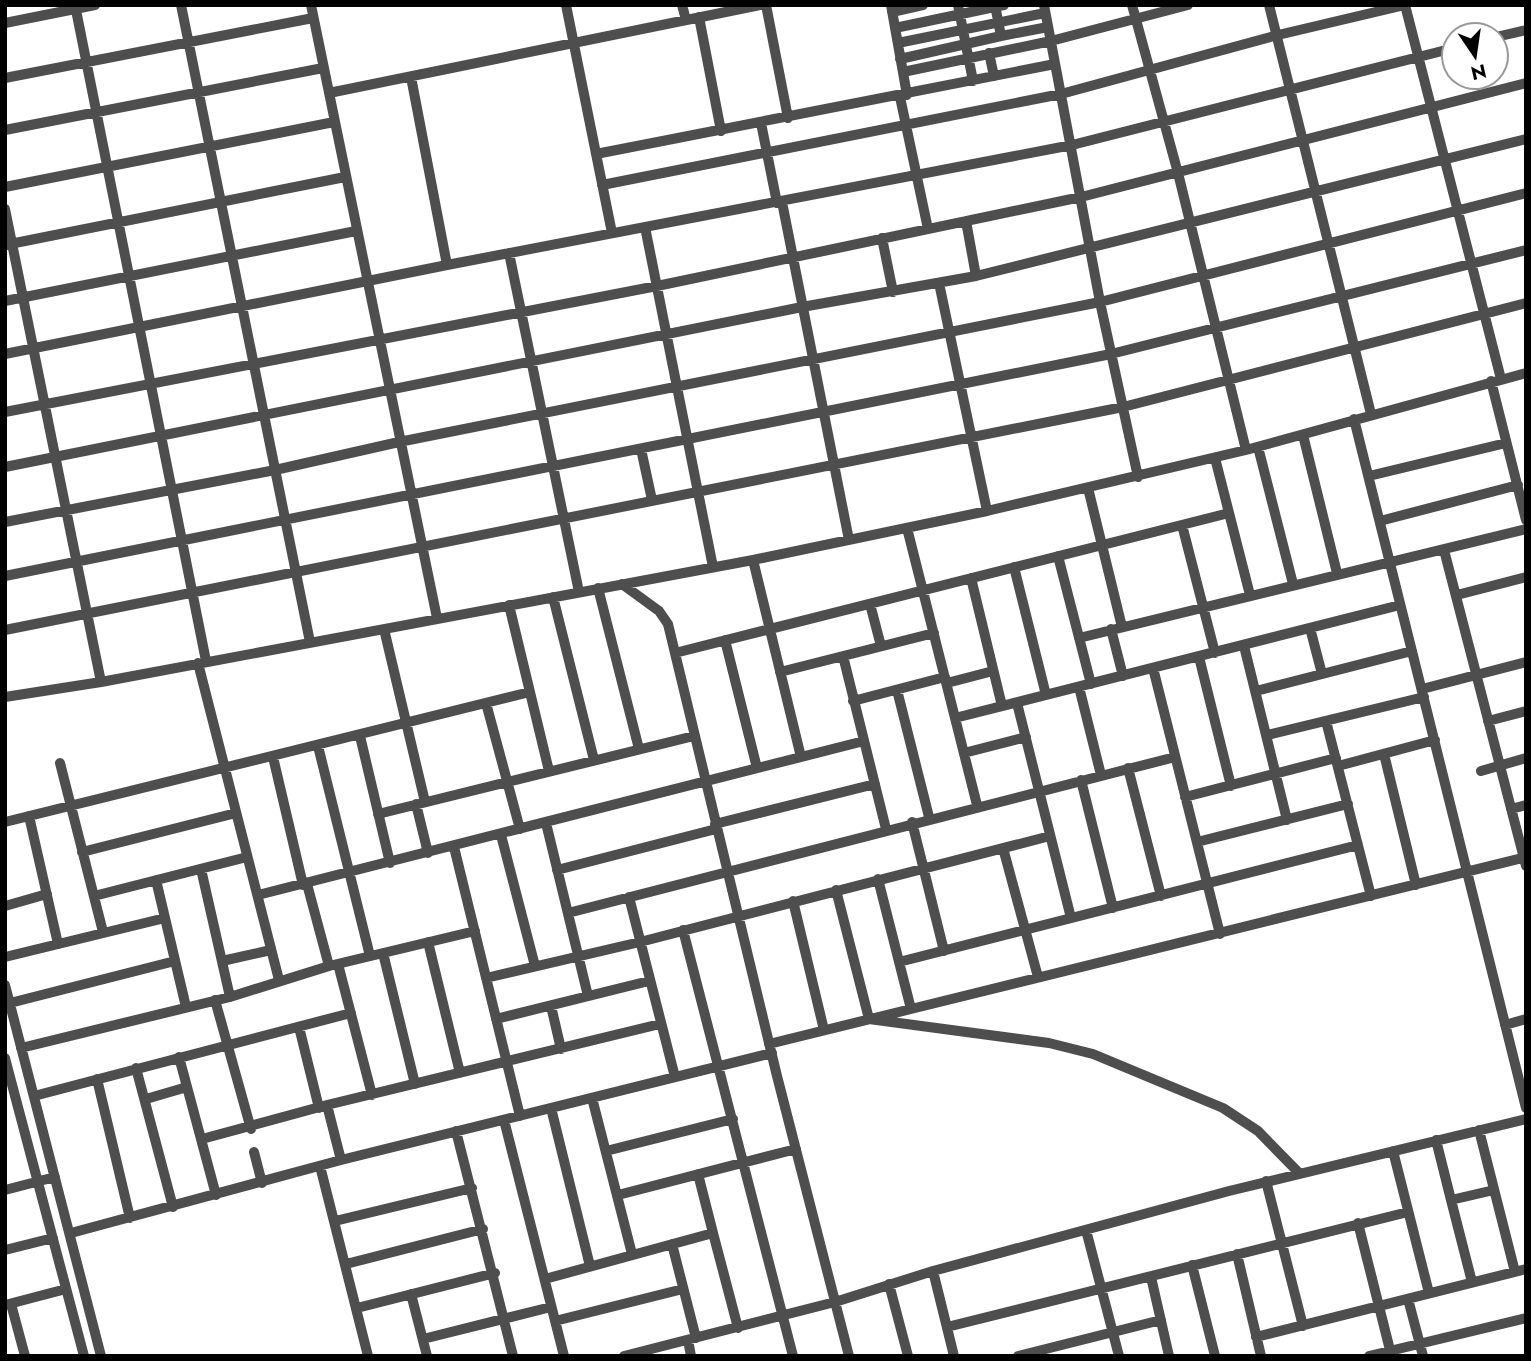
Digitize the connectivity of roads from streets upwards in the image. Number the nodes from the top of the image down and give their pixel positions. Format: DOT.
graph roads {
  1 [pos="95,5"];
  2 [pos="181,5"];
  3 [pos="311,5"];
  4 [pos="566,5"];
  5 [pos="682,5"];
  6 [pos="760,5"];
  7 [pos="766,5"];
  8 [pos="923,5"];
  9 [pos="1132,5"];
  10 [pos="1188,5"];
  11 [pos="1269,5"];
  12 [pos="1405,5"];
  13 [pos="998,6"];
  14 [pos="76,7"];
  15 [pos="891,9"];
  16 [pos="1044,9"];
  17 [pos="959,10"];
  18 [pos="699,17"];
  19 [pos="313,18"];
  20 [pos="1136,19"];
  21 [pos="686,20"];
  22 [pos="5,23"];
  23 [pos="999,23"];
  24 [pos="909,25"];
  25 [pos="1048,27"];
  26 [pos="895,28"];
  27 [pos="963,29"];
  28 [pos="1278,35"];
  29 [pos="1001,36"];
  30 [pos="912,40"];
  31 [pos="189,41"];
  32 [pos="1051,41"];
  33 [pos="898,43"];
  34 [pos="965,43"];
  35 [pos="574,44"];
  36 [pos="1440,52"];
  37 [pos="989,53"];
  38 [pos="968,58"];
  39 [pos="1417,58"];
  40 [pos="900,59"];
  41 [pos="86,60"];
  42 [pos="1055,64"];
  43 [pos="323,68"];
  44 [pos="1149,69"];
  45 [pos="903,72"];
  46 [pos="994,76"];
  47 [pos="411,77"];
  48 [pos="5,78"];
  49 [pos="972,81"];
  50 [pos="1526,83"];
  51 [pos="1292,89"];
  52 [pos="200,93"];
  53 [pos="329,93"];
  54 [pos="1062,94"];
  55 [pos="904,96"];
  56 [pos="1431,108"];
  57 [pos="96,112"];
  58 [pos="788,118"];
  59 [pos="334,122"];
  60 [pos="761,123"];
  61 [pos="1162,123"];
  62 [pos="907,125"];
  63 [pos="5,130"];
  64 [pos="721,131"];
  65 [pos="1526,139"];
  66 [pos="1302,141"];
  67 [pos="210,145"];
  68 [pos="1072,145"];
  69 [pos="767,152"];
  70 [pos="596,154"];
  71 [pos="1445,160"];
  72 [pos="105,166"];
  73 [pos="1178,173"];
  74 [pos="917,174"];
  75 [pos="345,177"];
  76 [pos="602,185"];
  77 [pos="5,187"];
  78 [pos="1315,192"];
  79 [pos="1526,193"];
  80 [pos="1081,197"];
  81 [pos="222,201"];
  82 [pos="779,202"];
  83 [pos="5,209"];
  84 [pos="1456,210"];
  85 [pos="966,221"];
  86 [pos="117,223"];
  87 [pos="1190,224"];
  88 [pos="645,227"];
  89 [pos="928,229"];
  90 [pos="356,231"];
  91 [pos="612,233"];
  92 [pos="883,239"];
  93 [pos="1329,243"];
  94 [pos="9,244"];
  95 [pos="1090,250"];
  96 [pos="1526,250"];
  97 [pos="509,253"];
  98 [pos="233,254"];
  99 [pos="793,257"];
  100 [pos="447,264"];
  101 [pos="1471,264"];
  102 [pos="128,275"];
  103 [pos="1202,275"];
  104 [pos="976,276"];
  105 [pos="367,281"];
  106 [pos="939,283"];
  107 [pos="657,286"];
  108 [pos="893,292"];
  109 [pos="1343,295"];
  110 [pos="23,297"];
  111 [pos="5,301"];
  112 [pos="1100,302"];
  113 [pos="1526,303"];
  114 [pos="244,306"];
  115 [pos="802,307"];
  116 [pos="522,311"];
  117 [pos="1484,314"];
  118 [pos="1214,327"];
  119 [pos="138,328"];
  120 [pos="949,334"];
  121 [pos="666,335"];
  122 [pos="379,338"];
  123 [pos="1355,347"];
  124 [pos="33,348"];
  125 [pos="5,354"];
  126 [pos="1111,354"];
  127 [pos="814,360"];
  128 [pos="255,362"];
  129 [pos="531,362"];
  130 [pos="1526,373"];
  131 [pos="1227,380"];
  132 [pos="1496,380"];
  133 [pos="149,382"];
  134 [pos="960,385"];
  135 [pos="677,388"];
  136 [pos="388,390"];
  137 [pos="46,404"];
  138 [pos="1123,407"];
  139 [pos="5,412"];
  140 [pos="824,413"];
  141 [pos="265,414"];
  142 [pos="541,414"];
  143 [pos="1371,414"];
  144 [pos="1354,419"];
  145 [pos="1303,435"];
  146 [pos="160,436"];
  147 [pos="972,439"];
  148 [pos="687,440"];
  149 [pos="399,442"];
  150 [pos="1506,443"];
  151 [pos="1258,447"];
  152 [pos="641,449"];
  153 [pos="1246,450"];
  154 [pos="56,457"];
  155 [pos="1215,458"];
  156 [pos="834,465"];
  157 [pos="5,467"];
  158 [pos="552,467"];
  159 [pos="275,470"];
  160 [pos="1368,476"];
  161 [pos="1138,477"];
  162 [pos="1518,485"];
  163 [pos="1088,488"];
  164 [pos="172,491"];
  165 [pos="698,491"];
  166 [pos="410,496"];
  167 [pos="652,499"];
  168 [pos="67,509"];
  169 [pos="987,511"];
  170 [pos="1229,513"];
  171 [pos="563,518"];
  172 [pos="286,520"];
  173 [pos="1526,520"];
  174 [pos="1380,521"];
  175 [pos="5,522"];
  176 [pos="1182,524"];
  177 [pos="907,528"];
  178 [pos="1526,529"];
  179 [pos="849,540"];
  180 [pos="182,541"];
  181 [pos="1103,545"];
  182 [pos="421,547"];
  183 [pos="1444,550"];
  184 [pos="1058,556"];
  185 [pos="753,560"];
  186 [pos="77,561"];
  187 [pos="1389,562"];
  188 [pos="713,567"];
  189 [pos="1014,567"];
  190 [pos="296,571"];
  191 [pos="1338,573"];
  192 [pos="5,576"];
  193 [pos="1526,577"];
  194 [pos="971,578"];
  195 [pos="622,584"];
  196 [pos="1293,584"];
  197 [pos="597,588"];
  198 [pos="923,590"];
  199 [pos="192,592"];
  200 [pos="579,592"];
  201 [pos="1250,595"];
  202 [pos="1457,595"];
  203 [pos="553,597"];
  204 [pos="870,604"];
  205 [pos="509,605"];
  206 [pos="1400,605"];
  207 [pos="1203,607"];
  208 [pos="87,613"];
  209 [pos="437,618"];
  210 [pos="1117,628"];
  211 [pos="1310,628"];
  212 [pos="384,629"];
  213 [pos="770,629"];
  214 [pos="5,630"];
  215 [pos="934,633"];
  216 [pos="1079,638"];
  217 [pos="725,640"];
  218 [pos="310,642"];
  219 [pos="881,646"];
  220 [pos="1244,646"];
  221 [pos="1412,651"];
  222 [pos="675,653"];
  223 [pos="1214,653"];
  224 [pos="843,656"];
  225 [pos="1199,657"];
  226 [pos="202,662"];
  227 [pos="1526,662"];
  228 [pos="1153,668"];
  229 [pos="993,671"];
  230 [pos="780,672"];
  231 [pos="1322,674"];
  232 [pos="1476,675"];
  233 [pos="1124,676"];
  234 [pos="946,680"];
  235 [pos="101,682"];
  236 [pos="1091,684"];
  237 [pos="1079,687"];
  238 [pos="897,690"];
  239 [pos="1256,691"];
  240 [pos="530,692"];
  241 [pos="1423,693"];
  242 [pos="1046,695"];
  243 [pos="5,697"];
  244 [pos="853,701"];
  245 [pos="1017,702"];
  246 [pos="486,703"];
  247 [pos="1002,706"];
  248 [pos="1526,711"];
  249 [pos="955,718"];
  250 [pos="1326,721"];
  251 [pos="1488,721"];
  252 [pos="407,724"];
  253 [pos="1267,735"];
  254 [pos="359,736"];
  255 [pos="694,736"];
  256 [pos="1026,737"];
  257 [pos="1435,740"];
  258 [pos="863,741"];
  259 [pos="318,746"];
  260 [pos="639,749"];
  261 [pos="964,752"];
  262 [pos="1384,754"];
  263 [pos="272,757"];
  264 [pos="801,757"];
  265 [pos="1175,757"];
  266 [pos="1526,758"];
  267 [pos="594,760"];
  268 [pos="1337,762"];
  269 [pos="60,763"];
  270 [pos="1500,765"];
  271 [pos="757,768"];
  272 [pos="1128,768"];
  273 [pos="225,769"];
  274 [pos="549,771"];
  275 [pos="1481,771"];
  276 [pos="1101,775"];
  277 [pos="1276,775"];
  278 [pos="1081,780"];
  279 [pos="507,781"];
  280 [pos="705,782"];
  281 [pos="875,784"];
  282 [pos="1231,786"];
  283 [pos="1038,790"];
  284 [pos="1185,797"];
  285 [pos="421,803"];
  286 [pos="1348,804"];
  287 [pos="977,805"];
  288 [pos="1526,805"];
  289 [pos="71,806"];
  290 [pos="1511,809"];
  291 [pos="236,814"];
  292 [pos="379,814"];
  293 [pos="29,816"];
  294 [pos="929,817"];
  295 [pos="1287,820"];
  296 [pos="5,822"];
  297 [pos="912,822"];
  298 [pos="546,823"];
  299 [pos="715,827"];
  300 [pos="520,829"];
  301 [pos="887,829"];
  302 [pos="501,835"];
  303 [pos="1050,836"];
  304 [pos="1197,842"];
  305 [pos="1358,845"];
  306 [pos="454,847"];
  307 [pos="1003,848"];
  308 [pos="82,852"];
  309 [pos="428,853"];
  310 [pos="247,857"];
  311 [pos="1525,860"];
  312 [pos="390,863"];
  313 [pos="924,868"];
  314 [pos="201,869"];
  315 [pos="558,870"];
  316 [pos="727,872"];
  317 [pos="1469,872"];
  318 [pos="349,874"];
  319 [pos="878,879"];
  320 [pos="156,880"];
  321 [pos="1208,884"];
  322 [pos="305,885"];
  323 [pos="1416,885"];
  324 [pos="836,890"];
  325 [pos="47,894"];
  326 [pos="258,895"];
  327 [pos="94,896"];
  328 [pos="1161,896"];
  329 [pos="1371,896"];
  330 [pos="629,897"];
  331 [pos="793,901"];
  332 [pos="5,906"];
  333 [pos="1113,908"];
  334 [pos="568,912"];
  335 [pos="738,917"];
  336 [pos="164,918"];
  337 [pos="1071,918"];
  338 [pos="683,930"];
  339 [pos="1025,930"];
  340 [pos="475,931"];
  341 [pos="103,932"];
  342 [pos="1220,934"];
  343 [pos="428,942"];
  344 [pos="640,942"];
  345 [pos="58,944"];
  346 [pos="271,950"];
  347 [pos="944,951"];
  348 [pos="383,953"];
  349 [pos="370,956"];
  350 [pos="5,957"];
  351 [pos="578,958"];
  352 [pos="175,961"];
  353 [pos="222,961"];
  354 [pos="899,962"];
  355 [pos="334,965"];
  356 [pos="535,966"];
  357 [pos="1038,977"];
  358 [pos="486,978"];
  359 [pos="279,980"];
  360 [pos="649,981"];
  361 [pos="5,985"];
  362 [pos="588,996"];
  363 [pos="230,997"];
  364 [pos="215,1000"];
  365 [pos="10,1003"];
  366 [pos="551,1006"];
  367 [pos="186,1007"];
  368 [pos="911,1009"];
  369 [pos="351,1013"];
  370 [pos="496,1019"];
  371 [pos="869,1019"];
  372 [pos="1526,1019"];
  373 [pos="660,1024"];
  374 [pos="1505,1025"];
  375 [pos="299,1027"];
  376 [pos="824,1030"];
  377 [pos="227,1045"];
  378 [pos="21,1048"];
  379 [pos="770,1048"];
  380 [pos="561,1049"];
  381 [pos="179,1057"];
  382 [pos="5,1058"];
  383 [pos="507,1062"];
  384 [pos="719,1066"];
  385 [pos="136,1068"];
  386 [pos="460,1073"];
  387 [pos="8,1077"];
  388 [pos="674,1077"];
  389 [pos="97,1079"];
  390 [pos="415,1084"];
  391 [pos="187,1087"];
  392 [pos="372,1095"];
  393 [pos="34,1096"];
  394 [pos="592,1097"];
  395 [pos="146,1099"];
  396 [pos="323,1107"];
  397 [pos="551,1108"];
  398 [pos="1526,1108"];
  399 [pos="520,1115"];
  400 [pos="733,1119"];
  401 [pos="1526,1119"];
  402 [pos="504,1120"];
  403 [pos="251,1129"];
  404 [pos="1479,1130"];
  405 [pos="456,1131"];
  406 [pos="202,1139"];
  407 [pos="1436,1140"];
  408 [pos="796,1149"];
  409 [pos="606,1151"];
  410 [pos="254,1152"];
  411 [pos="1393,1152"];
  412 [pos="341,1160"];
  413 [pos="744,1162"];
  414 [pos="320,1166"];
  415 [pos="698,1174"];
  416 [pos="1300,1174"];
  417 [pos="55,1177"];
  418 [pos="37,1181"];
  419 [pos="1266,1181"];
  420 [pos="262,1183"];
  421 [pos="472,1188"];
  422 [pos="5,1190"];
  423 [pos="1494,1190"];
  424 [pos="216,1195"];
  425 [pos="618,1195"];
  426 [pos="1451,1200"];
  427 [pos="173,1207"];
  428 [pos="1408,1212"];
  429 [pos="130,1218"];
  430 [pos="335,1221"];
  431 [pos="1358,1223"];
  432 [pos="483,1228"];
  433 [pos="1086,1230"];
  434 [pos="71,1233"];
  435 [pos="713,1233"];
  436 [pos="53,1238"];
  437 [pos="1282,1242"];
  438 [pos="672,1244"];
  439 [pos="5,1251"];
  440 [pos="632,1254"];
  441 [pos="1237,1254"];
  442 [pos="346,1264"];
  443 [pos="1192,1265"];
  444 [pos="590,1266"];
  445 [pos="933,1271"];
  446 [pos="1520,1271"];
  447 [pos="495,1273"];
  448 [pos="1151,1276"];
  449 [pos="545,1279"];
  450 [pos="1472,1282"];
  451 [pos="889,1284"];
  452 [pos="66,1289"];
  453 [pos="683,1289"];
  454 [pos="1101,1289"];
  455 [pos="1429,1293"];
  456 [pos="411,1294"];
  457 [pos="1408,1299"];
  458 [pos="835,1302"];
  459 [pos="8,1304"];
  460 [pos="1379,1306"];
  461 [pos="551,1307"];
  462 [pos="357,1308"];
  463 [pos="783,1316"];
  464 [pos="505,1318"];
  465 [pos="1526,1318"];
  466 [pos="1161,1320"];
  467 [pos="555,1321"];
  468 [pos="1303,1326"];
  469 [pos="947,1327"];
  470 [pos="738,1328"];
  471 [pos="1112,1332"];
  472 [pos="1256,1337"];
  473 [pos="423,1339"];
  474 [pos="692,1339"];
  475 [pos="1420,1343"];
  476 [pos="1390,1350"];
  477 [pos="656,1352"];
  478 [pos="1020,1355"];
  479 [pos="1375,1355"];
  480 [pos="25,1356"];
  481 [pos="84,1356"];
  482 [pos="101,1356"];
  483 [pos="368,1356"];
  484 [pos="427,1356"];
  485 [pos="513,1356"];
  486 [pos="565,1356"];
  487 [pos="624,1356"];
  488 [pos="691,1356"];
  489 [pos="793,1356"];
  490 [pos="849,1356"];
  491 [pos="908,1356"];
  492 [pos="954,1356"];
  493 [pos="1119,1356"];
  494 [pos="1169,1356"];
  495 [pos="1215,1356"];
  496 [pos="1261,1356"];
  497 [pos="1423,1356"];
  1 -- 14 [label="street"];
  2 -- 31 [label="street"];
  3 -- 19 [label="street"];
  4 -- 35 [label="street"];
  5 -- 21 [label="street"];
  6 -- 18 [label="street"];
  7 -- 58 [label="street"];
  8 -- 15 [label="street"];
  9 -- 20 [label="street"];
  10 -- 20 [label="street"];
  11 -- 28 [label="street"];
  12 -- 28 [label="street"];
  12 -- 39 [label="street"];
  13 -- 17 [label="street"];
  13 -- 23 [label="street"];
  14 -- 22 [label="street"];
  14 -- 41 [label="street"];
  15 -- 26 [label="street"];
  16 -- 23 [label="street"];
  16 -- 25 [label="street"];
  17 -- 24 [label="street"];
  17 -- 27 [label="street"];
  18 -- 21 [label="street"];
  18 -- 64 [label="street"];
  19 -- 31 [label="street"];
  19 -- 43 [label="street"];
  20 -- 32 [label="street"];
  20 -- 44 [label="street"];
  21 -- 35 [label="street"];
  23 -- 27 [label="street"];
  23 -- 29 [label="street"];
  24 -- 26 [label="street"];
  24 -- 30 [label="street"];
  25 -- 29 [label="street"];
  25 -- 32 [label="street"];
  26 -- 33 [label="street"];
  27 -- 30 [label="street"];
  27 -- 34 [label="street"];
  28 -- 44 [label="street"];
  28 -- 51 [label="street"];
  29 -- 34 [label="street"];
  30 -- 33 [label="street"];
  31 -- 41 [label="street"];
  31 -- 52 [label="street"];
  32 -- 37 [label="street"];
  32 -- 42 [label="street"];
  33 -- 40 [label="street"];
  34 -- 38 [label="street"];
  34 -- 40 [label="street"];
  35 -- 47 [label="street"];
  35 -- 70 [label="street"];
  36 -- 39 [label="street"];
  37 -- 38 [label="street"];
  37 -- 46 [label="street"];
  38 -- 45 [label="street"];
  38 -- 49 [label="street"];
  39 -- 51 [label="street"];
  39 -- 56 [label="street"];
  40 -- 45 [label="street"];
  41 -- 48 [label="street"];
  41 -- 57 [label="street"];
  42 -- 46 [label="street"];
  42 -- 54 [label="street"];
  43 -- 52 [label="street"];
  43 -- 53 [label="street"];
  44 -- 54 [label="street"];
  44 -- 61 [label="street"];
  45 -- 55 [label="street"];
  46 -- 49 [label="street"];
  47 -- 53 [label="street"];
  47 -- 100 [label="street"];
  49 -- 55 [label="street"];
  50 -- 56 [label="street"];
  51 -- 61 [label="street"];
  51 -- 66 [label="street"];
  52 -- 57 [label="street"];
  52 -- 67 [label="street"];
  53 -- 59 [label="street"];
  54 -- 62 [label="street"];
  54 -- 68 [label="street"];
  55 -- 58 [label="street"];
  55 -- 62 [label="street"];
  56 -- 66 [label="street"];
  56 -- 71 [label="street"];
  57 -- 63 [label="street"];
  57 -- 72 [label="street"];
  58 -- 60 [label="street"];
  59 -- 67 [label="street"];
  59 -- 75 [label="street"];
  60 -- 64 [label="street"];
  60 -- 69 [label="street"];
  61 -- 68 [label="street"];
  61 -- 73 [label="street"];
  62 -- 69 [label="street"];
  62 -- 74 [label="street"];
  64 -- 70 [label="street"];
  65 -- 71 [label="street"];
  66 -- 73 [label="street"];
  66 -- 78 [label="street"];
  67 -- 72 [label="street"];
  67 -- 81 [label="street"];
  68 -- 74 [label="street"];
  68 -- 80 [label="street"];
  69 -- 76 [label="street"];
  69 -- 82 [label="street"];
  70 -- 76 [label="street"];
  71 -- 78 [label="street"];
  71 -- 84 [label="street"];
  72 -- 77 [label="street"];
  72 -- 86 [label="street"];
  73 -- 80 [label="street"];
  73 -- 87 [label="street"];
  74 -- 82 [label="street"];
  74 -- 89 [label="street"];
  75 -- 81 [label="street"];
  75 -- 90 [label="street"];
  76 -- 91 [label="street"];
  78 -- 87 [label="street"];
  78 -- 93 [label="street"];
  79 -- 84 [label="street"];
  80 -- 85 [label="street"];
  80 -- 95 [label="street"];
  81 -- 86 [label="street"];
  81 -- 98 [label="street"];
  82 -- 88 [label="street"];
  82 -- 99 [label="street"];
  83 -- 94 [label="street"];
  84 -- 93 [label="street"];
  84 -- 101 [label="street"];
  85 -- 89 [label="street"];
  85 -- 104 [label="street"];
  86 -- 94 [label="street"];
  86 -- 102 [label="street"];
  87 -- 95 [label="street"];
  87 -- 103 [label="street"];
  88 -- 91 [label="street"];
  88 -- 107 [label="street"];
  89 -- 92 [label="street"];
  90 -- 98 [label="street"];
  90 -- 105 [label="street"];
  91 -- 97 [label="street"];
  92 -- 99 [label="street"];
  92 -- 108 [label="street"];
  93 -- 103 [label="street"];
  93 -- 109 [label="street"];
  94 -- 110 [label="street"];
  95 -- 104 [label="street"];
  95 -- 112 [label="street"];
  96 -- 101 [label="street"];
  97 -- 100 [label="street"];
  97 -- 116 [label="street"];
  98 -- 102 [label="street"];
  98 -- 114 [label="street"];
  99 -- 107 [label="street"];
  99 -- 115 [label="street"];
  100 -- 105 [label="street"];
  101 -- 109 [label="street"];
  101 -- 117 [label="street"];
  102 -- 110 [label="street"];
  102 -- 119 [label="street"];
  103 -- 112 [label="street"];
  103 -- 118 [label="street"];
  104 -- 106 [label="street"];
  105 -- 114 [label="street"];
  105 -- 122 [label="street"];
  106 -- 108 [label="street"];
  106 -- 120 [label="street"];
  107 -- 116 [label="street"];
  107 -- 121 [label="street"];
  108 -- 115 [label="street"];
  109 -- 118 [label="street"];
  109 -- 123 [label="street"];
  110 -- 111 [label="street"];
  110 -- 124 [label="street"];
  112 -- 120 [label="street"];
  112 -- 126 [label="street"];
  113 -- 117 [label="street"];
  114 -- 119 [label="street"];
  114 -- 128 [label="street"];
  115 -- 121 [label="street"];
  115 -- 127 [label="street"];
  116 -- 122 [label="street"];
  116 -- 129 [label="street"];
  117 -- 123 [label="street"];
  117 -- 132 [label="street"];
  118 -- 126 [label="street"];
  118 -- 131 [label="street"];
  119 -- 124 [label="street"];
  119 -- 133 [label="street"];
  120 -- 127 [label="street"];
  120 -- 134 [label="street"];
  121 -- 129 [label="street"];
  121 -- 135 [label="street"];
  122 -- 128 [label="street"];
  122 -- 136 [label="street"];
  123 -- 131 [label="street"];
  123 -- 143 [label="street"];
  124 -- 125 [label="street"];
  124 -- 137 [label="street"];
  126 -- 134 [label="street"];
  126 -- 138 [label="street"];
  127 -- 135 [label="street"];
  127 -- 140 [label="street"];
  128 -- 133 [label="street"];
  128 -- 141 [label="street"];
  129 -- 136 [label="street"];
  129 -- 142 [label="street"];
  130 -- 132 [label="street"];
  131 -- 138 [label="street"];
  131 -- 153 [label="street"];
  132 -- 143 [label="street"];
  132 -- 150 [label="street"];
  133 -- 137 [label="street"];
  133 -- 146 [label="street"];
  134 -- 140 [label="street"];
  134 -- 147 [label="street"];
  135 -- 142 [label="street"];
  135 -- 148 [label="street"];
  136 -- 141 [label="street"];
  136 -- 149 [label="street"];
  137 -- 139 [label="street"];
  137 -- 154 [label="street"];
  138 -- 147 [label="street"];
  138 -- 161 [label="street"];
  140 -- 148 [label="street"];
  140 -- 156 [label="street"];
  141 -- 146 [label="street"];
  141 -- 159 [label="street"];
  142 -- 149 [label="street"];
  142 -- 158 [label="street"];
  143 -- 144 [label="street"];
  144 -- 145 [label="street"];
  144 -- 160 [label="street"];
  145 -- 151 [label="street"];
  145 -- 191 [label="street"];
  146 -- 154 [label="street"];
  146 -- 164 [label="street"];
  147 -- 156 [label="street"];
  147 -- 169 [label="street"];
  148 -- 152 [label="street"];
  148 -- 165 [label="street"];
  149 -- 159 [label="street"];
  149 -- 166 [label="street"];
  150 -- 160 [label="street"];
  150 -- 162 [label="street"];
  151 -- 153 [label="street"];
  151 -- 196 [label="street"];
  152 -- 158 [label="street"];
  152 -- 167 [label="street"];
  153 -- 155 [label="street"];
  154 -- 157 [label="street"];
  154 -- 168 [label="street"];
  155 -- 161 [label="street"];
  155 -- 170 [label="street"];
  156 -- 165 [label="street"];
  156 -- 179 [label="street"];
  158 -- 166 [label="street"];
  158 -- 171 [label="street"];
  159 -- 164 [label="street"];
  159 -- 172 [label="street"];
  160 -- 174 [label="street"];
  161 -- 163 [label="street"];
  162 -- 173 [label="street"];
  162 -- 174 [label="street"];
  163 -- 169 [label="street"];
  163 -- 181 [label="street"];
  164 -- 168 [label="street"];
  164 -- 180 [label="street"];
  165 -- 167 [label="street"];
  165 -- 188 [label="street"];
  166 -- 172 [label="street"];
  166 -- 182 [label="street"];
  167 -- 171 [label="street"];
  168 -- 175 [label="street"];
  168 -- 186 [label="street"];
  169 -- 177 [label="street"];
  170 -- 176 [label="street"];
  170 -- 201 [label="street"];
  171 -- 182 [label="street"];
  171 -- 200 [label="street"];
  172 -- 180 [label="street"];
  172 -- 190 [label="street"];
  174 -- 187 [label="street"];
  176 -- 181 [label="street"];
  176 -- 207 [label="street"];
  177 -- 179 [label="street"];
  177 -- 198 [label="street"];
  178 -- 183 [label="street"];
  179 -- 185 [label="street"];
  180 -- 186 [label="street"];
  180 -- 199 [label="street"];
  181 -- 184 [label="street"];
  181 -- 210 [label="street"];
  182 -- 190 [label="street"];
  182 -- 209 [label="street"];
  183 -- 187 [label="street"];
  183 -- 202 [label="street"];
  184 -- 189 [label="street"];
  184 -- 216 [label="street"];
  185 -- 188 [label="street"];
  185 -- 213 [label="street"];
  186 -- 192 [label="street"];
  186 -- 208 [label="street"];
  187 -- 191 [label="street"];
  187 -- 206 [label="street"];
  188 -- 195 [label="street"];
  189 -- 194 [label="street"];
  189 -- 242 [label="street"];
  190 -- 199 [label="street"];
  190 -- 218 [label="street"];
  191 -- 196 [label="street"];
  193 -- 202 [label="street"];
  194 -- 198 [label="street"];
  194 -- 229 [label="street"];
  195 -- 197 [label="street"];
  195 -- 222 [label="street"];
  196 -- 201 [label="street"];
  197 -- 200 [label="street"];
  197 -- 260 [label="street"];
  198 -- 204 [label="street"];
  198 -- 215 [label="street"];
  199 -- 208 [label="street"];
  199 -- 226 [label="street"];
  200 -- 203 [label="street"];
  201 -- 207 [label="street"];
  202 -- 232 [label="street"];
  203 -- 205 [label="street"];
  203 -- 267 [label="street"];
  204 -- 213 [label="street"];
  204 -- 219 [label="street"];
  205 -- 209 [label="street"];
  205 -- 240 [label="street"];
  206 -- 211 [label="street"];
  206 -- 221 [label="street"];
  207 -- 210 [label="street"];
  207 -- 223 [label="street"];
  208 -- 214 [label="street"];
  208 -- 235 [label="street"];
  209 -- 212 [label="street"];
  210 -- 216 [label="street"];
  210 -- 233 [label="street"];
  211 -- 220 [label="street"];
  211 -- 231 [label="street"];
  212 -- 218 [label="street"];
  212 -- 252 [label="street"];
  213 -- 217 [label="street"];
  213 -- 230 [label="street"];
  215 -- 219 [label="street"];
  215 -- 234 [label="street"];
  216 -- 236 [label="street"];
  217 -- 222 [label="street"];
  217 -- 271 [label="street"];
  218 -- 226 [label="street"];
  219 -- 224 [label="street"];
  220 -- 223 [label="street"];
  220 -- 239 [label="street"];
  221 -- 231 [label="street"];
  221 -- 241 [label="street"];
  222 -- 255 [label="street"];
  223 -- 225 [label="street"];
  224 -- 230 [label="street"];
  224 -- 244 [label="street"];
  225 -- 228 [label="street"];
  225 -- 282 [label="street"];
  226 -- 235 [label="street"];
  226 -- 273 [label="street"];
  227 -- 232 [label="street"];
  228 -- 233 [label="street"];
  228 -- 265 [label="street"];
  229 -- 234 [label="street"];
  229 -- 247 [label="street"];
  230 -- 264 [label="street"];
  231 -- 239 [label="street"];
  232 -- 241 [label="street"];
  232 -- 251 [label="street"];
  233 -- 236 [label="street"];
  234 -- 238 [label="street"];
  234 -- 249 [label="street"];
  235 -- 243 [label="street"];
  236 -- 237 [label="street"];
  237 -- 242 [label="street"];
  237 -- 276 [label="street"];
  238 -- 244 [label="street"];
  238 -- 294 [label="street"];
  239 -- 253 [label="street"];
  240 -- 246 [label="street"];
  240 -- 274 [label="street"];
  241 -- 250 [label="street"];
  241 -- 257 [label="street"];
  242 -- 245 [label="street"];
  244 -- 258 [label="street"];
  245 -- 247 [label="street"];
  245 -- 256 [label="street"];
  246 -- 252 [label="street"];
  246 -- 279 [label="street"];
  247 -- 249 [label="street"];
  248 -- 251 [label="street"];
  249 -- 261 [label="street"];
  250 -- 253 [label="street"];
  250 -- 268 [label="street"];
  251 -- 270 [label="street"];
  252 -- 254 [label="street"];
  252 -- 285 [label="street"];
  253 -- 277 [label="street"];
  254 -- 259 [label="street"];
  254 -- 292 [label="street"];
  255 -- 260 [label="street"];
  255 -- 280 [label="street"];
  256 -- 261 [label="street"];
  256 -- 283 [label="street"];
  257 -- 262 [label="street"];
  257 -- 317 [label="street"];
  258 -- 264 [label="street"];
  258 -- 281 [label="street"];
  259 -- 263 [label="street"];
  259 -- 318 [label="street"];
  260 -- 267 [label="street"];
  261 -- 287 [label="street"];
  262 -- 268 [label="street"];
  262 -- 323 [label="street"];
  263 -- 273 [label="street"];
  263 -- 322 [label="street"];
  264 -- 271 [label="street"];
  265 -- 272 [label="street"];
  265 -- 284 [label="street"];
  266 -- 270 [label="street"];
  267 -- 274 [label="street"];
  268 -- 277 [label="street"];
  268 -- 286 [label="street"];
  269 -- 289 [label="street"];
  270 -- 275 [label="street"];
  270 -- 290 [label="street"];
  271 -- 280 [label="street"];
  272 -- 276 [label="street"];
  272 -- 328 [label="street"];
  273 -- 289 [label="street"];
  273 -- 291 [label="street"];
  274 -- 279 [label="street"];
  276 -- 278 [label="street"];
  277 -- 282 [label="street"];
  277 -- 295 [label="street"];
  278 -- 283 [label="street"];
  278 -- 333 [label="street"];
  279 -- 285 [label="street"];
  279 -- 300 [label="street"];
  280 -- 298 [label="street"];
  280 -- 299 [label="street"];
  281 -- 299 [label="street"];
  281 -- 301 [label="street"];
  282 -- 284 [label="street"];
  283 -- 287 [label="street"];
  283 -- 303 [label="street"];
  284 -- 304 [label="street"];
  285 -- 292 [label="street"];
  285 -- 309 [label="street"];
  286 -- 295 [label="street"];
  286 -- 305 [label="street"];
  287 -- 294 [label="street"];
  288 -- 290 [label="street"];
  289 -- 293 [label="street"];
  289 -- 308 [label="street"];
  290 -- 311 [label="street"];
  291 -- 308 [label="street"];
  291 -- 310 [label="street"];
  292 -- 312 [label="street"];
  293 -- 296 [label="street"];
  293 -- 325 [label="street"];
  294 -- 297 [label="street"];
  295 -- 304 [label="street"];
  297 -- 301 [label="street"];
  297 -- 313 [label="street"];
  298 -- 300 [label="street"];
  298 -- 315 [label="street"];
  299 -- 315 [label="street"];
  299 -- 316 [label="street"];
  300 -- 302 [label="street"];
  301 -- 316 [label="street"];
  302 -- 306 [label="street"];
  302 -- 356 [label="street"];
  303 -- 307 [label="street"];
  303 -- 337 [label="street"];
  304 -- 321 [label="street"];
  305 -- 321 [label="street"];
  305 -- 329 [label="street"];
  306 -- 309 [label="street"];
  306 -- 340 [label="street"];
  307 -- 313 [label="street"];
  307 -- 339 [label="street"];
  308 -- 327 [label="street"];
  309 -- 312 [label="street"];
  310 -- 314 [label="street"];
  310 -- 326 [label="street"];
  311 -- 317 [label="street"];
  312 -- 318 [label="street"];
  313 -- 319 [label="street"];
  313 -- 347 [label="street"];
  314 -- 320 [label="street"];
  314 -- 353 [label="street"];
  315 -- 334 [label="street"];
  316 -- 330 [label="street"];
  316 -- 335 [label="street"];
  317 -- 323 [label="street"];
  317 -- 374 [label="street"];
  318 -- 322 [label="street"];
  318 -- 349 [label="street"];
  319 -- 324 [label="street"];
  319 -- 354 [label="street"];
  320 -- 327 [label="street"];
  320 -- 336 [label="street"];
  321 -- 328 [label="street"];
  321 -- 342 [label="street"];
  322 -- 326 [label="street"];
  322 -- 355 [label="street"];
  323 -- 329 [label="street"];
  324 -- 331 [label="street"];
  324 -- 371 [label="street"];
  325 -- 332 [label="street"];
  325 -- 345 [label="street"];
  326 -- 346 [label="street"];
  327 -- 341 [label="street"];
  328 -- 333 [label="street"];
  329 -- 342 [label="street"];
  330 -- 334 [label="street"];
  330 -- 344 [label="street"];
  331 -- 335 [label="street"];
  331 -- 376 [label="street"];
  333 -- 337 [label="street"];
  334 -- 351 [label="street"];
  335 -- 338 [label="street"];
  335 -- 379 [label="street"];
  336 -- 341 [label="street"];
  336 -- 352 [label="street"];
  337 -- 339 [label="street"];
  338 -- 344 [label="street"];
  338 -- 384 [label="street"];
  339 -- 347 [label="street"];
  339 -- 357 [label="street"];
  340 -- 343 [label="street"];
  340 -- 358 [label="street"];
  341 -- 345 [label="street"];
  342 -- 357 [label="street"];
  343 -- 348 [label="street"];
  343 -- 386 [label="street"];
  344 -- 351 [label="street"];
  344 -- 360 [label="street"];
  345 -- 350 [label="street"];
  346 -- 353 [label="street"];
  346 -- 359 [label="street"];
  347 -- 354 [label="street"];
  348 -- 349 [label="street"];
  348 -- 390 [label="street"];
  349 -- 355 [label="street"];
  351 -- 356 [label="street"];
  351 -- 362 [label="street"];
  352 -- 365 [label="street"];
  352 -- 367 [label="street"];
  353 -- 363 [label="street"];
  354 -- 368 [label="street"];
  355 -- 359 [label="street"];
  355 -- 369 [label="street"];
  356 -- 358 [label="street"];
  357 -- 368 [label="street"];
  358 -- 370 [label="street"];
  359 -- 363 [label="street"];
  360 -- 362 [label="street"];
  360 -- 373 [label="street"];
  361 -- 365 [label="street"];
  362 -- 366 [label="street"];
  363 -- 364 [label="street"];
  364 -- 367 [label="street"];
  364 -- 377 [label="street"];
  365 -- 378 [label="street"];
  366 -- 370 [label="street"];
  366 -- 380 [label="street"];
  367 -- 378 [label="street"];
  368 -- 371 [label="street"];
  369 -- 375 [label="street"];
  369 -- 392 [label="street"];
  370 -- 383 [label="street"];
  371 -- 376 [label="street"];
  371 -- 416 [label="street"];
  372 -- 374 [label="street"];
  373 -- 380 [label="street"];
  373 -- 388 [label="street"];
  374 -- 398 [label="street"];
  375 -- 377 [label="street"];
  375 -- 396 [label="street"];
  376 -- 379 [label="street"];
  377 -- 381 [label="street"];
  377 -- 403 [label="street"];
  378 -- 393 [label="street"];
  379 -- 384 [label="street"];
  379 -- 408 [label="street"];
  380 -- 383 [label="street"];
  381 -- 385 [label="street"];
  381 -- 391 [label="street"];
  382 -- 387 [label="street"];
  383 -- 386 [label="street"];
  383 -- 399 [label="street"];
  384 -- 388 [label="street"];
  384 -- 400 [label="street"];
  385 -- 389 [label="street"];
  385 -- 395 [label="street"];
  386 -- 390 [label="street"];
  387 -- 418 [label="street"];
  388 -- 394 [label="street"];
  389 -- 393 [label="street"];
  389 -- 429 [label="street"];
  390 -- 392 [label="street"];
  391 -- 395 [label="street"];
  391 -- 406 [label="street"];
  392 -- 396 [label="street"];
  393 -- 417 [label="street"];
  394 -- 397 [label="street"];
  394 -- 409 [label="street"];
  395 -- 427 [label="street"];
  396 -- 403 [label="street"];
  396 -- 412 [label="street"];
  397 -- 399 [label="street"];
  397 -- 444 [label="street"];
  399 -- 402 [label="street"];
  400 -- 409 [label="street"];
  400 -- 413 [label="street"];
  401 -- 404 [label="street"];
  402 -- 405 [label="street"];
  402 -- 449 [label="street"];
  403 -- 406 [label="street"];
  404 -- 407 [label="street"];
  404 -- 423 [label="street"];
  405 -- 412 [label="street"];
  405 -- 421 [label="street"];
  406 -- 424 [label="street"];
  407 -- 411 [label="street"];
  407 -- 426 [label="street"];
  408 -- 413 [label="street"];
  408 -- 458 [label="street"];
  409 -- 425 [label="street"];
  410 -- 420 [label="street"];
  411 -- 416 [label="street"];
  411 -- 428 [label="street"];
  412 -- 414 [label="street"];
  413 -- 415 [label="street"];
  413 -- 463 [label="street"];
  414 -- 420 [label="street"];
  414 -- 430 [label="street"];
  415 -- 425 [label="street"];
  415 -- 435 [label="street"];
  416 -- 419 [label="street"];
  417 -- 418 [label="street"];
  417 -- 434 [label="street"];
  418 -- 422 [label="street"];
  418 -- 436 [label="street"];
  419 -- 433 [label="street"];
  419 -- 437 [label="street"];
  420 -- 424 [label="street"];
  421 -- 430 [label="street"];
  421 -- 432 [label="street"];
  423 -- 426 [label="street"];
  423 -- 446 [label="street"];
  424 -- 427 [label="street"];
  425 -- 440 [label="street"];
  426 -- 450 [label="street"];
  427 -- 429 [label="street"];
  428 -- 431 [label="street"];
  428 -- 455 [label="street"];
  429 -- 434 [label="street"];
  430 -- 442 [label="street"];
  431 -- 437 [label="street"];
  431 -- 460 [label="street"];
  432 -- 442 [label="street"];
  432 -- 447 [label="street"];
  433 -- 445 [label="street"];
  433 -- 454 [label="street"];
  434 -- 482 [label="street"];
  435 -- 438 [label="street"];
  435 -- 470 [label="street"];
  436 -- 439 [label="street"];
  436 -- 452 [label="street"];
  437 -- 441 [label="street"];
  437 -- 468 [label="street"];
  438 -- 440 [label="street"];
  438 -- 453 [label="street"];
  440 -- 444 [label="street"];
  441 -- 443 [label="street"];
  441 -- 472 [label="street"];
  442 -- 462 [label="street"];
  443 -- 448 [label="street"];
  443 -- 495 [label="street"];
  444 -- 449 [label="street"];
  445 -- 451 [label="street"];
  445 -- 469 [label="street"];
  446 -- 450 [label="street"];
  447 -- 456 [label="street"];
  447 -- 464 [label="street"];
  448 -- 454 [label="street"];
  448 -- 466 [label="street"];
  449 -- 461 [label="street"];
  450 -- 455 [label="street"];
  451 -- 458 [label="street"];
  451 -- 491 [label="street"];
  452 -- 459 [label="street"];
  452 -- 481 [label="street"];
  453 -- 467 [label="street"];
  453 -- 474 [label="street"];
  454 -- 469 [label="street"];
  454 -- 471 [label="street"];
  455 -- 457 [label="street"];
  456 -- 462 [label="street"];
  456 -- 473 [label="street"];
  457 -- 460 [label="street"];
  457 -- 475 [label="street"];
  458 -- 463 [label="street"];
  458 -- 490 [label="street"];
  459 -- 480 [label="street"];
  460 -- 468 [label="street"];
  460 -- 476 [label="street"];
  461 -- 464 [label="street"];
  461 -- 467 [label="street"];
  462 -- 483 [label="street"];
  463 -- 470 [label="street"];
  463 -- 489 [label="street"];
  464 -- 473 [label="street"];
  464 -- 485 [label="street"];
  465 -- 475 [label="street"];
  466 -- 471 [label="street"];
  466 -- 494 [label="street"];
  467 -- 486 [label="street"];
  468 -- 472 [label="street"];
  469 -- 492 [label="street"];
  470 -- 474 [label="street"];
  471 -- 478 [label="street"];
  471 -- 493 [label="street"];
  472 -- 496 [label="street"];
  473 -- 484 [label="street"];
  474 -- 477 [label="street"];
  474 -- 488 [label="street"];
  475 -- 476 [label="street"];
  475 -- 497 [label="street"];
  476 -- 479 [label="street"];
  477 -- 487 [label="street"];
}
